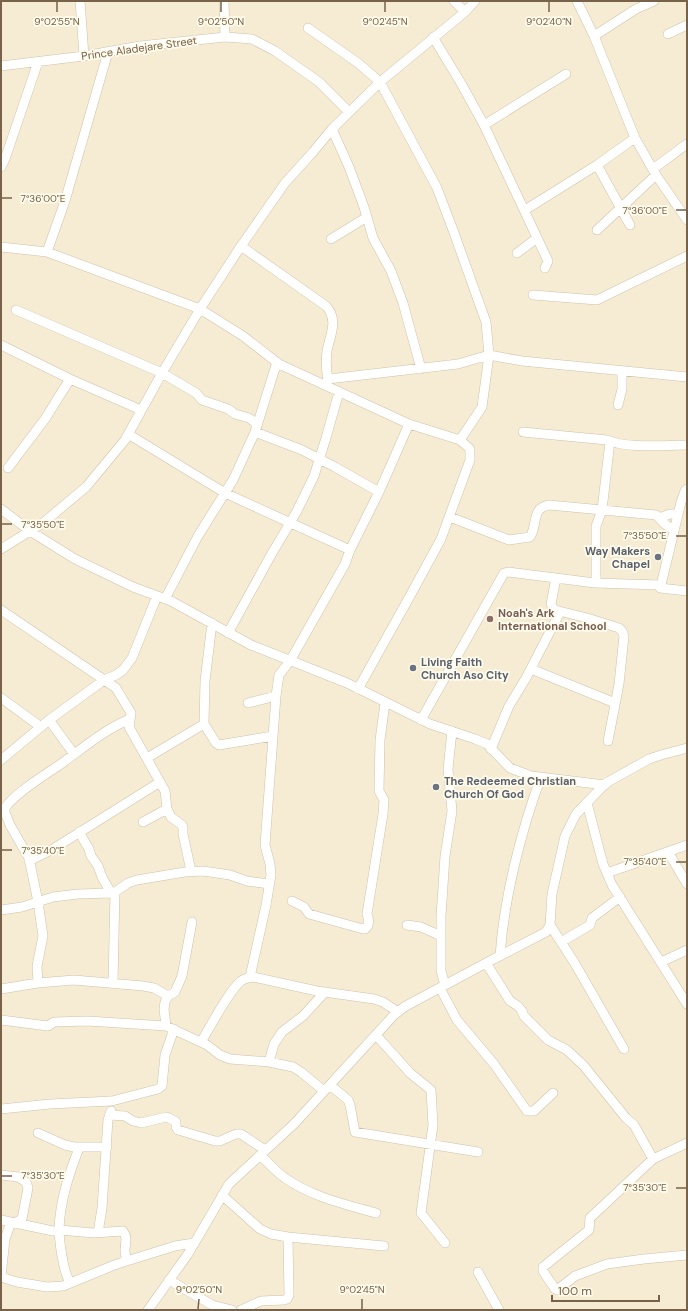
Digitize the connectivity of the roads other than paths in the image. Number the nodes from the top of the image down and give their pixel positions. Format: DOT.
graph roads {
  1 [pos="80,1"];
  2 [pos="224,1"];
  3 [pos="454,1"];
  4 [pos="475,1"];
  5 [pos="577,1"];
  6 [pos="654,1"];
  7 [pos="465,12"];
  8 [pos="687,25"];
  9 [pos="308,28"];
  10 [pos="668,34"];
  11 [pos="594,36"];
  12 [pos="225,37"];
  13 [pos="433,37"];
  14 [pos="108,52"];
  15 [pos="84,56"];
  16 [pos="38,62"];
  17 [pos="1,66"];
  18 [pos="566,74"];
  19 [pos="380,82"];
  20 [pos="349,112"];
  21 [pos="484,125"];
  22 [pos="332,129"];
  23 [pos="636,138"];
  24 [pos="687,144"];
  25 [pos="2,164"];
  26 [pos="597,165"];
  27 [pos="654,172"];
  28 [pos="620,208"];
  29 [pos="525,210"];
  30 [pos="367,217"];
  31 [pos="687,220"];
  32 [pos="630,225"];
  33 [pos="597,230"];
  34 [pos="536,238"];
  35 [pos="331,239"];
  36 [pos="240,246"];
  37 [pos="1,247"];
  38 [pos="47,252"];
  39 [pos="517,253"];
  40 [pos="687,256"];
  41 [pos="545,268"];
  42 [pos="533,295"];
  43 [pos="200,309"];
  44 [pos="16,310"];
  45 [pos="3,346"];
  46 [pos="1,355"];
  47 [pos="489,355"];
  48 [pos="277,362"];
  49 [pos="421,369"];
  50 [pos="622,371"];
  51 [pos="162,374"];
  52 [pos="687,377"];
  53 [pos="70,379"];
  54 [pos="326,382"];
  55 [pos="339,392"];
  56 [pos="618,406"];
  57 [pos="141,410"];
  58 [pos="408,424"];
  59 [pos="256,428"];
  60 [pos="523,432"];
  61 [pos="128,434"];
  62 [pos="460,440"];
  63 [pos="610,442"];
  64 [pos="687,445"];
  65 [pos="320,459"];
  66 [pos="8,468"];
  67 [pos="687,489"];
  68 [pos="379,492"];
  69 [pos="224,493"];
  70 [pos="1,508"];
  71 [pos="602,510"];
  72 [pos="678,514"];
  73 [pos="450,517"];
  74 [pos="659,518"];
  75 [pos="290,522"];
  76 [pos="674,530"];
  77 [pos="30,531"];
  78 [pos="1,549"];
  79 [pos="350,550"];
  80 [pos="556,578"];
  81 [pos="596,583"];
  82 [pos="658,585"];
  83 [pos="687,591"];
  84 [pos="161,597"];
  85 [pos="1,610"];
  86 [pos="555,610"];
  87 [pos="212,623"];
  88 [pos="228,633"];
  89 [pos="290,661"];
  90 [pos="531,669"];
  91 [pos="116,675"];
  92 [pos="104,680"];
  93 [pos="116,688"];
  94 [pos="358,689"];
  95 [pos="276,696"];
  96 [pos="1,698"];
  97 [pos="248,703"];
  98 [pos="385,703"];
  99 [pos="615,703"];
  100 [pos="130,719"];
  101 [pos="49,720"];
  102 [pos="421,720"];
  103 [pos="204,724"];
  104 [pos="41,727"];
  105 [pos="452,731"];
  106 [pos="273,736"];
  107 [pos="608,741"];
  108 [pos="687,748"];
  109 [pos="491,749"];
  110 [pos="74,754"];
  111 [pos="147,758"];
  112 [pos="1,760"];
  113 [pos="541,777"];
  114 [pos="160,782"];
  115 [pos="605,785"];
  116 [pos="587,803"];
  117 [pos="3,808"];
  118 [pos="167,809"];
  119 [pos="143,822"];
  120 [pos="80,832"];
  121 [pos="687,845"];
  122 [pos="668,852"];
  123 [pos="29,860"];
  124 [pos="191,871"];
  125 [pos="607,873"];
  126 [pos="269,884"];
  127 [pos="687,884"];
  128 [pos="113,893"];
  129 [pos="620,897"];
  130 [pos="292,901"];
  131 [pos="38,902"];
  132 [pos="1,910"];
  133 [pos="192,922"];
  134 [pos="407,925"];
  135 [pos="550,925"];
  136 [pos="441,936"];
  137 [pos="561,942"];
  138 [pos="687,950"];
  139 [pos="500,956"];
  140 [pos="661,962"];
  141 [pos="486,963"];
  142 [pos="250,978"];
  143 [pos="38,983"];
  144 [pos="113,983"];
  145 [pos="443,987"];
  146 [pos="1,989"];
  147 [pos="325,992"];
  148 [pos="168,996"];
  149 [pos="687,1004"];
  150 [pos="398,1012"];
  151 [pos="1,1020"];
  152 [pos="170,1028"];
  153 [pos="376,1035"];
  154 [pos="201,1042"];
  155 [pos="624,1049"];
  156 [pos="269,1062"];
  157 [pos="327,1088"];
  158 [pos="553,1093"];
  159 [pos="112,1101"];
  160 [pos="1,1110"];
  161 [pos="110,1115"];
  162 [pos="38,1133"];
  163 [pos="687,1143"];
  164 [pos="430,1144"];
  165 [pos="107,1147"];
  166 [pos="79,1148"];
  167 [pos="263,1152"];
  168 [pos="478,1152"];
  169 [pos="653,1159"];
  170 [pos="1,1175"];
  171 [pos="222,1195"];
  172 [pos="376,1213"];
  173 [pos="1,1220"];
  174 [pos="12,1223"];
  175 [pos="59,1230"];
  176 [pos="98,1233"];
  177 [pos="288,1236"];
  178 [pos="194,1243"];
  179 [pos="446,1243"];
  180 [pos="384,1246"];
  181 [pos="687,1255"];
  182 [pos="127,1261"];
  183 [pos="478,1272"];
  184 [pos="1,1276"];
  185 [pos="169,1280"];
  186 [pos="70,1283"];
  187 [pos="212,1308"];
  188 [pos="148,1310"];
  189 [pos="232,1310"];
  190 [pos="241,1310"];
  191 [pos="498,1310"];
  1 -- 15 [label="street"];
  2 -- 12 [label="street"];
  3 -- 7 [label="street"];
  4 -- 7 [label="street"];
  5 -- 11 [label="street"];
  6 -- 11 [label="street"];
  7 -- 13 [label="street"];
  8 -- 10 [label="street"];
  9 -- 19 [label="street"];
  11 -- 23 [label="street"];
  12 -- 14 [label="street, Prince Aladejare Street"];
  12 -- 20 [label="street, Prince Aladejare Street"];
  13 -- 19 [label="street"];
  13 -- 21 [label="street"];
  14 -- 15 [label="street, Prince Aladejare Street"];
  14 -- 38 [label="street"];
  15 -- 16 [label="street, Prince Aladejare Street"];
  16 -- 17 [label="street, Prince Aladejare Street"];
  16 -- 25 [label="street"];
  18 -- 21 [label="street"];
  19 -- 20 [label="street"];
  19 -- 47 [label="street"];
  20 -- 22 [label="street"];
  21 -- 29 [label="street"];
  22 -- 30 [label="street"];
  22 -- 36 [label="street"];
  23 -- 26 [label="street"];
  23 -- 27 [label="street"];
  24 -- 27 [label="street"];
  26 -- 28 [label="street"];
  26 -- 29 [label="street"];
  27 -- 28 [label="street"];
  27 -- 31 [label="street"];
  28 -- 32 [label="street"];
  28 -- 33 [label="street"];
  29 -- 34 [label="street"];
  30 -- 35 [label="street"];
  30 -- 49 [label="street"];
  34 -- 39 [label="street"];
  34 -- 41 [label="street"];
  36 -- 43 [label="street"];
  36 -- 54 [label="street"];
  37 -- 38 [label="street"];
  38 -- 43 [label="street"];
  40 -- 42 [label="street"];
  43 -- 48 [label="street"];
  43 -- 51 [label="street"];
  44 -- 51 [label="street"];
  45 -- 46 [label="street"];
  45 -- 53 [label="street"];
  47 -- 49 [label="street"];
  47 -- 50 [label="street"];
  47 -- 62 [label="street"];
  48 -- 54 [label="street"];
  48 -- 59 [label="street"];
  49 -- 54 [label="street"];
  50 -- 52 [label="street"];
  50 -- 56 [label="street"];
  51 -- 57 [label="street"];
  51 -- 59 [label="street"];
  53 -- 57 [label="street"];
  53 -- 66 [label="street"];
  54 -- 55 [label="street"];
  55 -- 58 [label="street"];
  55 -- 65 [label="street"];
  57 -- 61 [label="street"];
  58 -- 62 [label="street"];
  58 -- 68 [label="street"];
  59 -- 65 [label="street"];
  59 -- 69 [label="street"];
  60 -- 63 [label="street"];
  61 -- 69 [label="street"];
  61 -- 77 [label="street"];
  62 -- 73 [label="street"];
  63 -- 64 [label="street"];
  63 -- 71 [label="street"];
  65 -- 68 [label="street"];
  65 -- 75 [label="street"];
  67 -- 72 [label="street"];
  68 -- 79 [label="street"];
  69 -- 75 [label="street"];
  69 -- 84 [label="street"];
  70 -- 77 [label="street"];
  71 -- 73 [label="street"];
  71 -- 74 [label="street"];
  71 -- 81 [label="street"];
  72 -- 74 [label="street"];
  72 -- 76 [label="street"];
  73 -- 94 [label="street"];
  74 -- 76 [label="street"];
  75 -- 79 [label="street"];
  75 -- 88 [label="street"];
  76 -- 82 [label="street"];
  77 -- 78 [label="street"];
  77 -- 84 [label="street"];
  79 -- 89 [label="street"];
  80 -- 81 [label="street"];
  80 -- 86 [label="street"];
  80 -- 102 [label="street"];
  81 -- 82 [label="street"];
  82 -- 83 [label="street"];
  84 -- 87 [label="street"];
  84 -- 91 [label="street"];
  85 -- 92 [label="street"];
  86 -- 90 [label="street"];
  86 -- 99 [label="street"];
  87 -- 88 [label="street"];
  87 -- 103 [label="street"];
  88 -- 89 [label="street"];
  89 -- 94 [label="street"];
  89 -- 95 [label="street"];
  90 -- 99 [label="street"];
  90 -- 109 [label="street"];
  91 -- 92 [label="street"];
  91 -- 93 [label="street"];
  92 -- 93 [label="street"];
  92 -- 101 [label="street"];
  93 -- 100 [label="street"];
  94 -- 98 [label="street"];
  95 -- 97 [label="street"];
  95 -- 106 [label="street"];
  96 -- 104 [label="street"];
  98 -- 102 [label="street"];
  98 -- 130 [label="street"];
  99 -- 107 [label="street"];
  100 -- 110 [label="street"];
  100 -- 111 [label="street"];
  101 -- 104 [label="street"];
  101 -- 110 [label="street"];
  102 -- 105 [label="street"];
  103 -- 106 [label="street"];
  103 -- 111 [label="street"];
  104 -- 112 [label="street"];
  105 -- 109 [label="street"];
  105 -- 136 [label="street"];
  106 -- 126 [label="street"];
  108 -- 115 [label="street"];
  109 -- 113 [label="street"];
  110 -- 117 [label="street"];
  111 -- 114 [label="street"];
  113 -- 115 [label="street"];
  113 -- 139 [label="street"];
  114 -- 118 [label="street"];
  114 -- 120 [label="street"];
  115 -- 116 [label="street"];
  116 -- 125 [label="street"];
  116 -- 135 [label="street"];
  117 -- 123 [label="street"];
  118 -- 119 [label="street"];
  118 -- 124 [label="street"];
  120 -- 123 [label="street"];
  120 -- 128 [label="street"];
  121 -- 122 [label="street"];
  122 -- 125 [label="street"];
  122 -- 127 [label="street"];
  123 -- 131 [label="street"];
  124 -- 126 [label="street"];
  124 -- 128 [label="street"];
  125 -- 129 [label="street"];
  126 -- 142 [label="street"];
  128 -- 131 [label="street"];
  128 -- 144 [label="street"];
  129 -- 137 [label="street"];
  129 -- 140 [label="street"];
  131 -- 132 [label="street"];
  131 -- 143 [label="street"];
  133 -- 148 [label="street"];
  134 -- 136 [label="street"];
  135 -- 137 [label="street"];
  135 -- 139 [label="street"];
  136 -- 145 [label="street"];
  137 -- 155 [label="street"];
  138 -- 140 [label="street"];
  139 -- 141 [label="street"];
  140 -- 149 [label="street"];
  141 -- 145 [label="street"];
  141 -- 169 [label="street"];
  142 -- 147 [label="street"];
  142 -- 154 [label="street"];
  143 -- 144 [label="street"];
  143 -- 146 [label="street"];
  144 -- 148 [label="street"];
  145 -- 150 [label="street"];
  145 -- 158 [label="street"];
  147 -- 150 [label="street"];
  147 -- 156 [label="street"];
  148 -- 152 [label="street"];
  150 -- 153 [label="street"];
  151 -- 152 [label="street"];
  152 -- 154 [label="street"];
  152 -- 159 [label="street"];
  153 -- 157 [label="street"];
  153 -- 164 [label="street"];
  154 -- 156 [label="street"];
  156 -- 157 [label="street"];
  157 -- 164 [label="street"];
  157 -- 167 [label="street"];
  159 -- 160 [label="street"];
  159 -- 161 [label="street"];
  161 -- 165 [label="street"];
  161 -- 167 [label="street"];
  162 -- 166 [label="street"];
  163 -- 169 [label="street"];
  164 -- 168 [label="street"];
  164 -- 179 [label="street"];
  165 -- 166 [label="street"];
  165 -- 176 [label="street"];
  166 -- 175 [label="street"];
  167 -- 171 [label="street"];
  167 -- 172 [label="street"];
  169 -- 181 [label="street"];
  170 -- 174 [label="street"];
  171 -- 177 [label="street"];
  171 -- 178 [label="street"];
  173 -- 174 [label="street"];
  174 -- 175 [label="street"];
  174 -- 184 [label="street"];
  175 -- 176 [label="street"];
  175 -- 186 [label="street"];
  176 -- 182 [label="street"];
  177 -- 180 [label="street"];
  177 -- 190 [label="street"];
  178 -- 182 [label="street"];
  178 -- 185 [label="street"];
  182 -- 186 [label="street"];
  183 -- 191 [label="street"];
  184 -- 186 [label="street"];
  185 -- 187 [label="street"];
  185 -- 188 [label="street"];
  187 -- 189 [label="street"];
}
